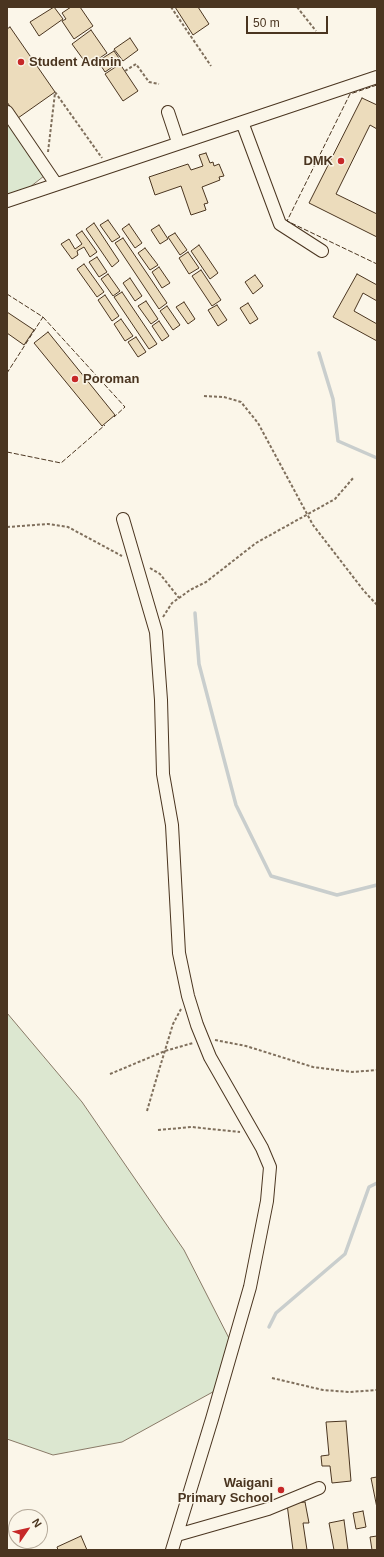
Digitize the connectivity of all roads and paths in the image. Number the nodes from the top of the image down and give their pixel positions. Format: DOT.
graph roads {
  1 [pos="171,7"];
  2 [pos="297,7"];
  3 [pos="316,31"];
  4 [pos="211,66"];
  5 [pos="125,71"];
  6 [pos="377,77"];
  7 [pos="159,84"];
  8 [pos="7,112"];
  9 [pos="168,112"];
  10 [pos="242,122"];
  11 [pos="178,142"];
  12 [pos="108,167"];
  13 [pos="46,170"];
  14 [pos="56,184"];
  15 [pos="7,201"];
  16 [pos="322,251"];
  17 [pos="204,396"];
  18 [pos="354,477"];
  19 [pos="307,515"];
  20 [pos="123,520"];
  21 [pos="7,527"];
  22 [pos="136,564"];
  23 [pos="179,598"];
  24 [pos="377,605"];
  25 [pos="156,632"];
  26 [pos="188,996"];
  27 [pos="203,1041"];
  28 [pos="165,1051"];
  29 [pos="377,1070"];
  30 [pos="110,1074"];
  31 [pos="147,1112"];
  32 [pos="158,1130"];
  33 [pos="253,1133"];
  34 [pos="272,1378"];
  35 [pos="377,1390"];
  36 [pos="319,1488"];
  37 [pos="177,1535"];
  38 [pos="172,1550"];
  1 -- 4 [label="path"];
  2 -- 3 [label="path"];
  5 -- 7 [label="path"];
  6 -- 10 [label="lane"];
  8 -- 13 [label="lane"];
  9 -- 11 [label="lane"];
  10 -- 11 [label="lane"];
  10 -- 16 [label="lane"];
  11 -- 12 [label="lane"];
  12 -- 13 [label="path"];
  12 -- 14 [label="lane"];
  13 -- 14 [label="lane"];
  14 -- 15 [label="lane"];
  17 -- 19 [label="path"];
  18 -- 19 [label="path"];
  19 -- 23 [label="path"];
  19 -- 24 [label="path"];
  20 -- 22 [label="lane"];
  21 -- 22 [label="path"];
  22 -- 23 [label="path"];
  22 -- 25 [label="lane"];
  23 -- 25 [label="path"];
  25 -- 26 [label="lane"];
  26 -- 27 [label="lane"];
  26 -- 28 [label="path"];
  27 -- 28 [label="path"];
  27 -- 29 [label="path"];
  27 -- 33 [label="lane"];
  28 -- 30 [label="path"];
  28 -- 31 [label="path"];
  32 -- 33 [label="path"];
  33 -- 37 [label="lane"];
  34 -- 35 [label="path"];
  36 -- 37 [label="lane"];
  37 -- 38 [label="lane"];
}
